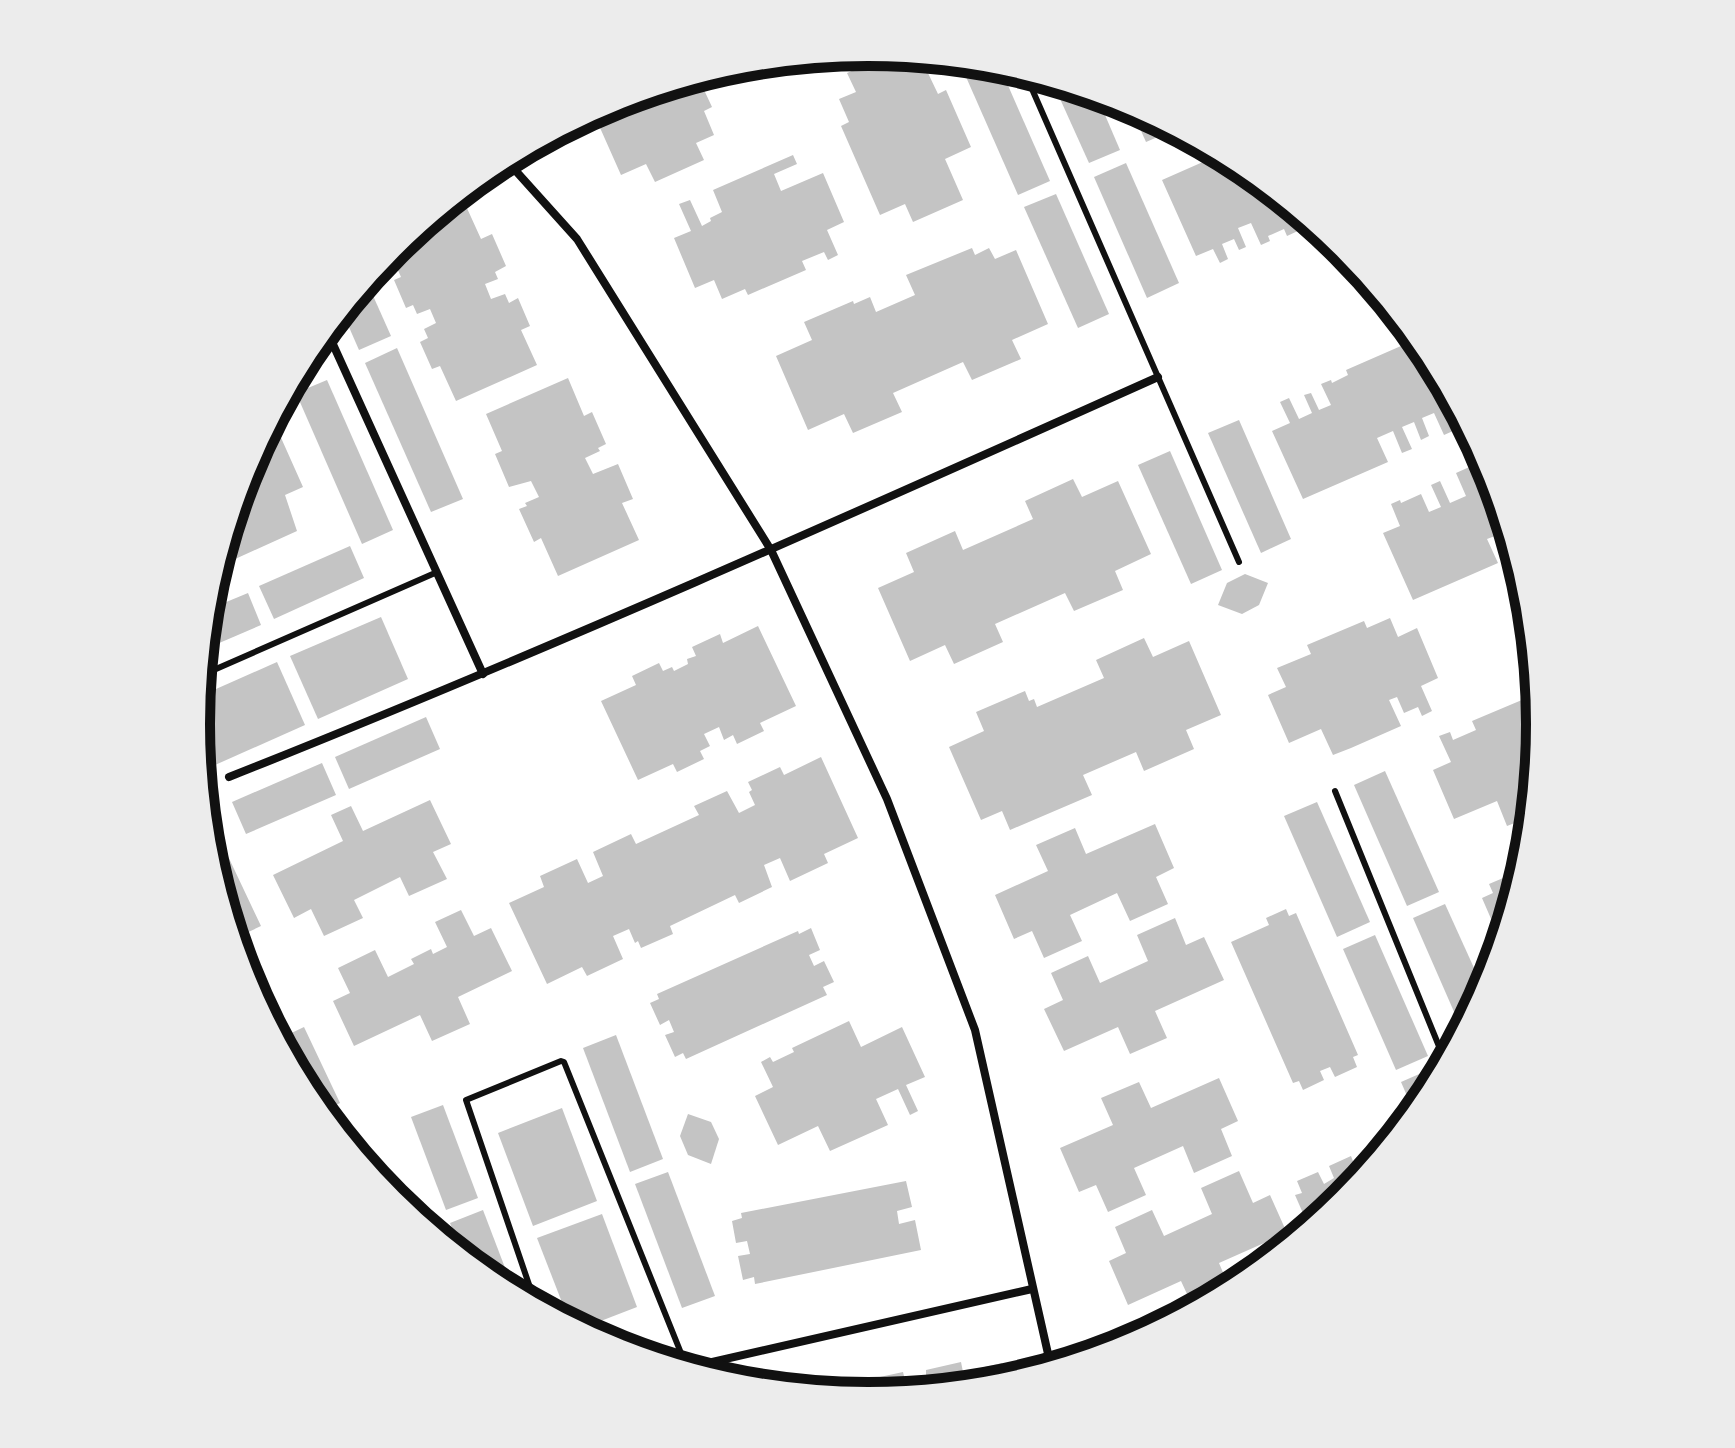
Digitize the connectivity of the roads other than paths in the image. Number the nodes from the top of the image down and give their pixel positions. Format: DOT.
graph roads {
  1 [pos="1031,86"];
  2 [pos="514,169"];
  3 [pos="332,342"];
  4 [pos="1158,377"];
  5 [pos="771,550"];
  6 [pos="1239,562"];
  7 [pos="435,573"];
  8 [pos="212,671"];
  9 [pos="483,674"];
  10 [pos="229,777"];
  11 [pos="1335,791"];
  12 [pos="1440,1048"];
  13 [pos="531,1289"];
  14 [pos="1032,1289"];
  15 [pos="681,1355"];
  16 [pos="1048,1357"];
  17 [pos="709,1363"];
  1 -- 4 [label="lane"];
  2 -- 5 [label="street"];
  3 -- 7 [label="street"];
  4 -- 5 [label="street"];
  4 -- 6 [label="lane"];
  5 -- 9 [label="street"];
  5 -- 14 [label="street"];
  7 -- 8 [label="lane"];
  7 -- 9 [label="street"];
  9 -- 10 [label="street"];
  11 -- 12 [label="lane"];
  13 -- 15 [label="lane"];
  14 -- 16 [label="street"];
  14 -- 17 [label="street"];
}
